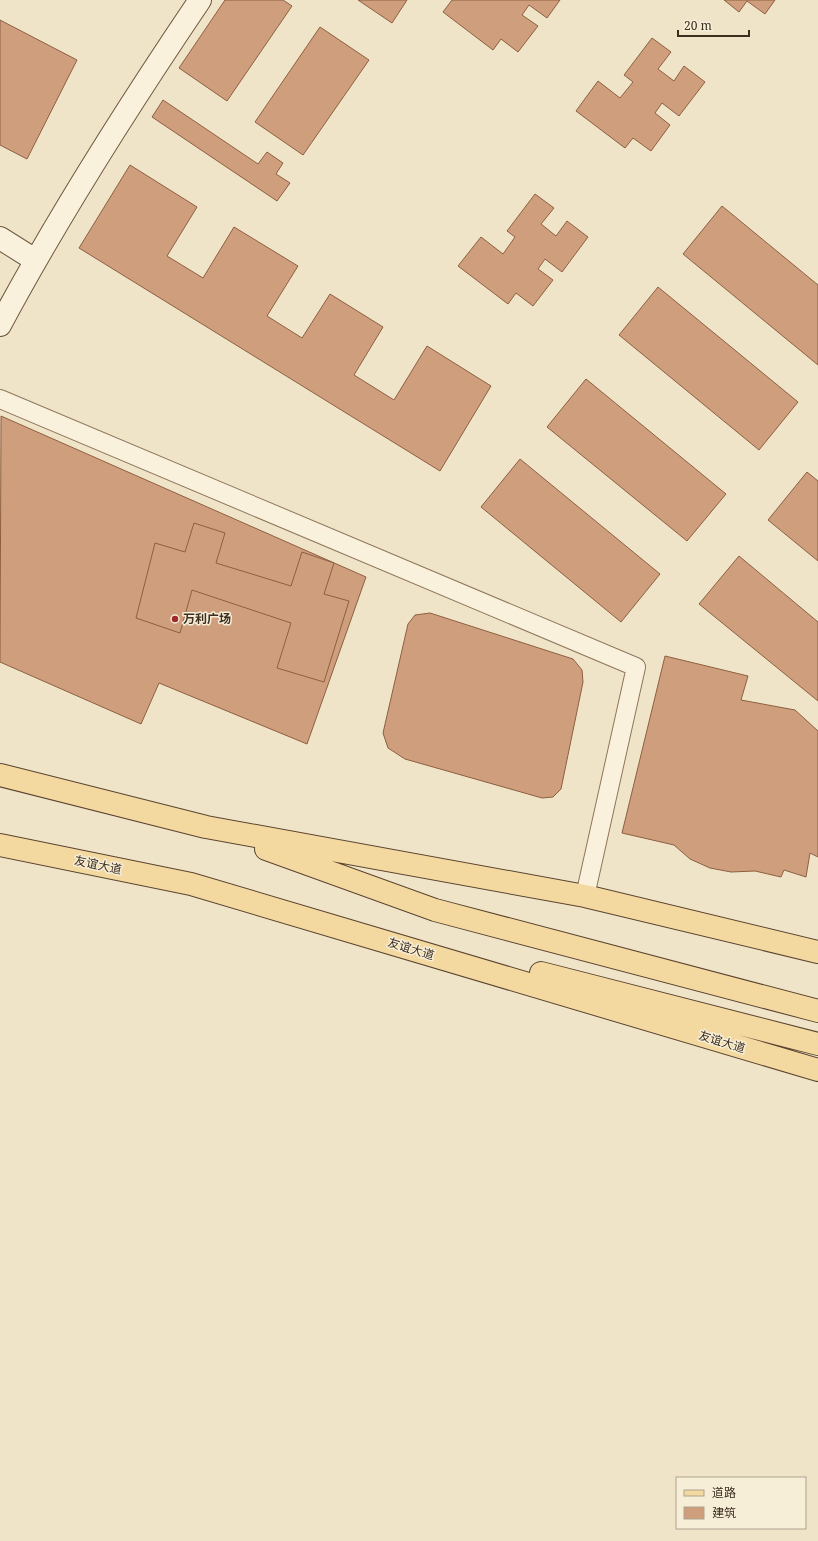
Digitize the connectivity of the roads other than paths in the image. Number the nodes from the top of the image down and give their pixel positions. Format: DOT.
graph roads {
  1 [pos="200,0"];
  2 [pos="0,238"];
  3 [pos="35,260"];
  4 [pos="0,325"];
  5 [pos="0,399"];
  6 [pos="0,775"];
  7 [pos="206,827"];
  8 [pos="0,845"];
  9 [pos="191,884"];
  10 [pos="585,896"];
  11 [pos="818,952"];
  12 [pos="818,1011"];
  13 [pos="818,1044"];
  14 [pos="818,1070"];
  1 -- 3 [label="street"];
  2 -- 3 [label="street"];
  3 -- 4 [label="street"];
  5 -- 10 [label="street"];
  6 -- 7 [label="main road"];
  7 -- 10 [label="main road"];
  7 -- 12 [label="main road"];
  8 -- 9 [label="main road, 友谊大道"];
  9 -- 13 [label="main road"];
  9 -- 14 [label="main road, 友谊大道"];
  10 -- 11 [label="main road"];
}
